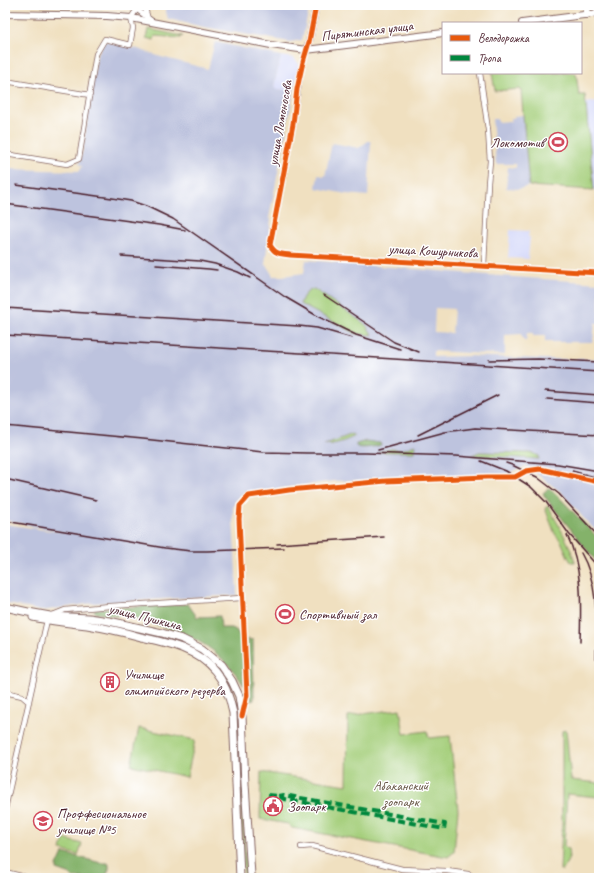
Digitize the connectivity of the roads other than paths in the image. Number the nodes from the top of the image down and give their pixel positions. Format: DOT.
graph roads {
  1 [pos="131,5"];
  2 [pos="141,5"];
  3 [pos="146,5"];
  4 [pos="316,5"];
  5 [pos="586,5"];
  6 [pos="136,9"];
  7 [pos="599,13"];
  8 [pos="6,14"];
  9 [pos="587,15"];
  10 [pos="132,18"];
  11 [pos="150,20"];
  12 [pos="530,22"];
  13 [pos="5,25"];
  14 [pos="442,33"];
  15 [pos="306,50"];
  16 [pos="480,74"];
  17 [pos="5,81"];
  18 [pos="90,95"];
  19 [pos="5,154"];
  20 [pos="270,245"];
  21 [pos="484,266"];
  22 [pos="599,273"];
  23 [pos="599,482"];
  24 [pos="242,598"];
  25 [pos="5,607"];
  26 [pos="5,612"];
  27 [pos="48,618"];
  28 [pos="5,692"];
  29 [pos="29,702"];
  30 [pos="242,716"];
  31 [pos="5,809"];
  32 [pos="301,847"];
  33 [pos="5,872"];
  34 [pos="29,878"];
  35 [pos="240,878"];
  36 [pos="253,878"];
  37 [pos="476,878"];
  1 -- 6 [label="street"];
  2 -- 6 [label="street"];
  3 -- 11 [label="street"];
  4 -- 15 [label="street, улица Ломоносова"];
  5 -- 9 [label="street"];
  6 -- 10 [label="street"];
  6 -- 11 [label="street"];
  7 -- 9 [label="street"];
  8 -- 10 [label="street, Пирятинская улица"];
  8 -- 13 [label="street"];
  9 -- 12 [label="street"];
  10 -- 11 [label="street, Пирятинская улица"];
  10 -- 18 [label="street"];
  11 -- 15 [label="street, Пирятинская улица"];
  14 -- 15 [label="street, Пирятинская улица"];
  15 -- 20 [label="street, улица Ломоносова"];
  16 -- 21 [label="street"];
  17 -- 18 [label="street"];
  18 -- 19 [label="street"];
  20 -- 21 [label="street, улица Кошурникова"];
  21 -- 22 [label="street, улица Кошурникова"];
  23 -- 24 [label="street"];
  24 -- 27 [label="street"];
  24 -- 30 [label="street"];
  25 -- 27 [label="main road, улица Пушкина"];
  26 -- 27 [label="main road, улица Пушкина"];
  27 -- 29 [label="street"];
  27 -- 30 [label="main road, улица Пушкина"];
  27 -- 35 [label="main road, улица Пушкина"];
  28 -- 29 [label="street"];
  29 -- 31 [label="street"];
  30 -- 36 [label="main road, улица Пушкина"];
  32 -- 37 [label="street"];
  33 -- 34 [label="street"];
}
